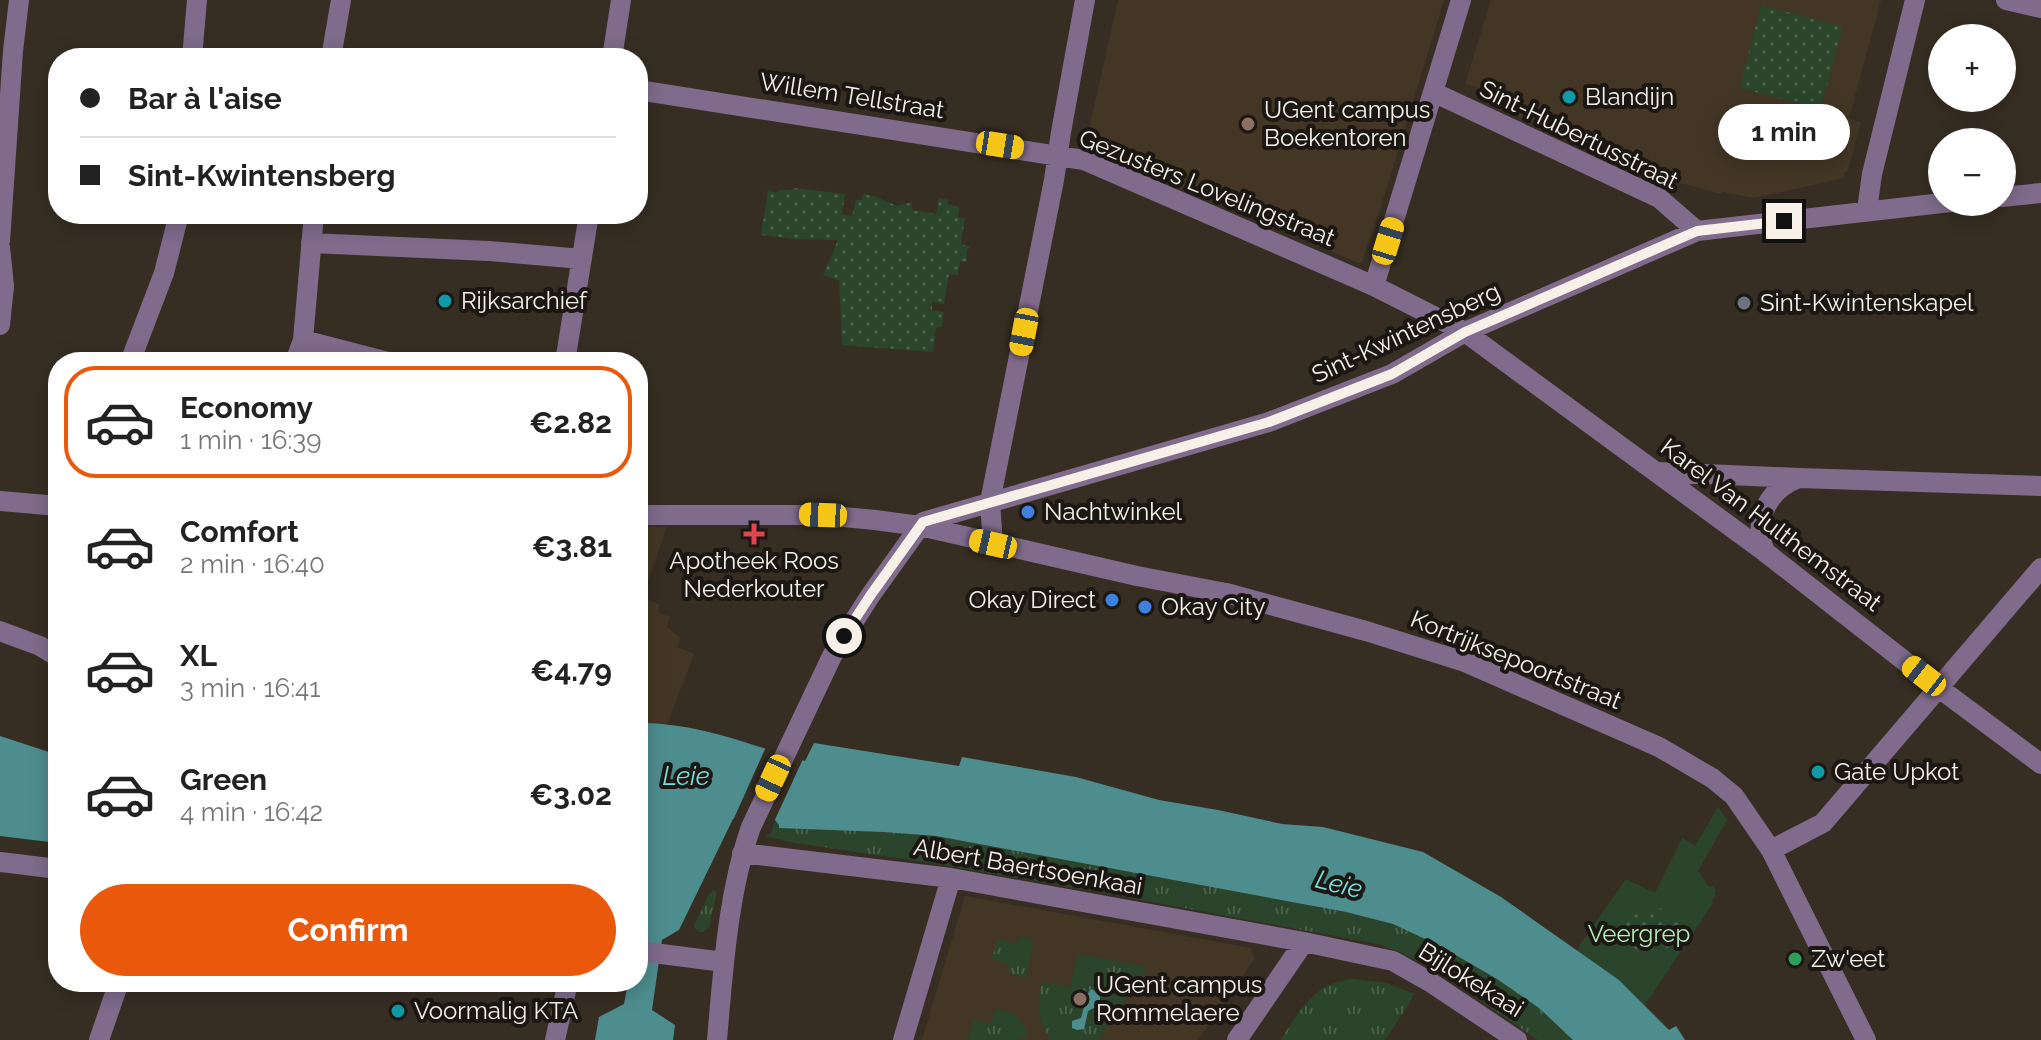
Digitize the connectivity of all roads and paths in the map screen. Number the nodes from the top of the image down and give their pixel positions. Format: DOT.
graph roads {
  1 [pos="19,0"];
  2 [pos="197,0"];
  3 [pos="341,0"];
  4 [pos="621,0"];
  5 [pos="1085,0"];
  6 [pos="1461,0"];
  7 [pos="1915,0"];
  8 [pos="2006,0"];
  9 [pos="2041,8"];
  10 [pos="193,48"];
  11 [pos="333,48"];
  12 [pos="614,48"];
  13 [pos="648,92"];
  14 [pos="1433,92"];
  15 [pos="1058,155"];
  16 [pos="2041,193"];
  17 [pos="2016,196"];
  18 [pos="1928,204"];
  19 [pos="1867,210"];
  20 [pos="176,224"];
  21 [pos="313,224"];
  22 [pos="587,224"];
  23 [pos="1697,231"];
  24 [pos="311,243"];
  25 [pos="0,244"];
  26 [pos="582,259"];
  27 [pos="1374,286"];
  28 [pos="0,325"];
  29 [pos="1465,332"];
  30 [pos="303,340"];
  31 [pos="134,352"];
  32 [pos="299,352"];
  33 [pos="349,352"];
  34 [pos="567,352"];
  35 [pos="1658,472"];
  36 [pos="1799,478"];
  37 [pos="2041,486"];
  38 [pos="0,501"];
  39 [pos="990,502"];
  40 [pos="48,505"];
  41 [pos="648,515"];
  42 [pos="920,526"];
  43 [pos="993,544"];
  44 [pos="1765,552"];
  45 [pos="2041,568"];
  46 [pos="0,631"];
  47 [pos="48,651"];
  48 [pos="1939,688"];
  49 [pos="2041,764"];
  50 [pos="1771,850"];
  51 [pos="742,853"];
  52 [pos="0,862"];
  53 [pos="48,868"];
  54 [pos="951,878"];
  55 [pos="1304,942"];
  56 [pos="648,952"];
  57 [pos="724,962"];
  58 [pos="116,992"];
  59 [pos="566,992"];
  60 [pos="99,1040"];
  61 [pos="555,1040"];
  62 [pos="717,1040"];
  63 [pos="903,1040"];
  64 [pos="1237,1040"];
  65 [pos="1517,1040"];
  66 [pos="1866,1040"];
  1 -- 25 [label="street"];
  2 -- 10 [label="street"];
  3 -- 11 [label="street"];
  4 -- 12 [label="street"];
  5 -- 15 [label="street"];
  6 -- 14 [label="street"];
  7 -- 19 [label="street"];
  8 -- 9 [label="street"];
  13 -- 15 [label="street, Willem Tellstraat"];
  14 -- 23 [label="street, Sint-Hubertusstraat"];
  14 -- 27 [label="street"];
  15 -- 27 [label="street, Gezusters Lovelingstraat"];
  15 -- 39 [label="street"];
  16 -- 17 [label="street"];
  18 -- 19 [label="street, Sint-Kwintensberg"];
  19 -- 23 [label="street, Sint-Kwintensberg"];
  20 -- 31 [label="street"];
  21 -- 24 [label="street"];
  22 -- 26 [label="street"];
  23 -- 29 [label="street, Sint-Kwintensberg"];
  24 -- 26 [label="street"];
  24 -- 30 [label="street"];
  25 -- 28 [label="street"];
  26 -- 34 [label="street"];
  27 -- 29 [label="street, Gezusters Lovelingstraat"];
  29 -- 35 [label="street, Karel Van Hulthemstraat"];
  29 -- 39 [label="street, Sint-Kwintensberg"];
  30 -- 32 [label="street"];
  30 -- 33 [label="street"];
  35 -- 36 [label="street"];
  35 -- 44 [label="street, Karel Van Hulthemstraat"];
  36 -- 37 [label="street"];
  36 -- 44 [label="street"];
  38 -- 40 [label="street"];
  39 -- 42 [label="street, Sint-Kwintensberg"];
  39 -- 43 [label="street"];
  41 -- 42 [label="street, Kortrijksepoortstraat"];
  42 -- 43 [label="street, Kortrijksepoortstraat"];
  42 -- 51 [label="street"];
  43 -- 50 [label="street, Kortrijksepoortstraat"];
  44 -- 48 [label="street, Karel Van Hulthemstraat"];
  45 -- 48 [label="street"];
  46 -- 47 [label="street"];
  48 -- 49 [label="street, Karel Van Hulthemstraat"];
  48 -- 50 [label="street"];
  50 -- 66 [label="street, Kortrijksepoortstraat"];
  51 -- 54 [label="street, Albert Baertsoenkaai"];
  51 -- 57 [label="street"];
  52 -- 53 [label="street"];
  54 -- 55 [label="street, Albert Baertsoenkaai"];
  54 -- 63 [label="street"];
  55 -- 64 [label="street"];
  55 -- 65 [label="street, Bijlokekaai"];
  56 -- 57 [label="street"];
  57 -- 62 [label="street"];
  58 -- 60 [label="street"];
  59 -- 61 [label="street"];
}
